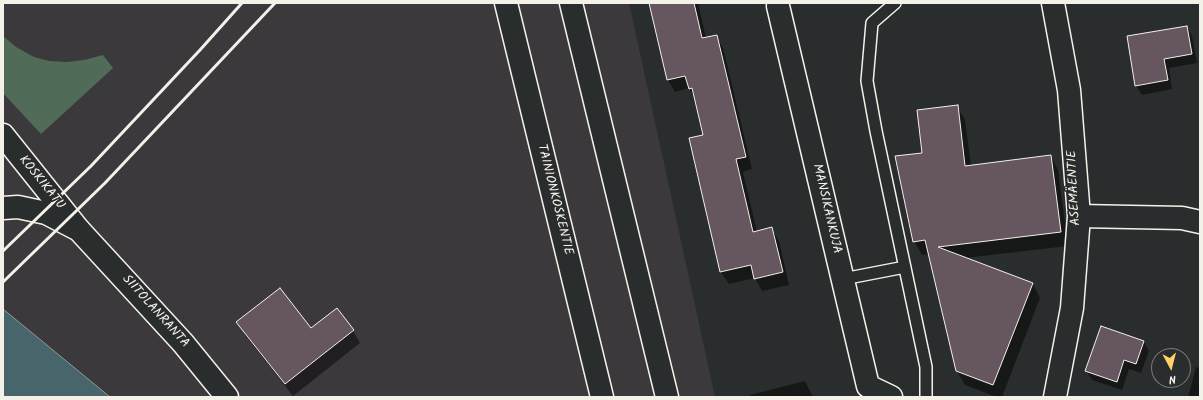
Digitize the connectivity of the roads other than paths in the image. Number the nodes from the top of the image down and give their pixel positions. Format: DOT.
graph roads {
  1 [pos="506,3"];
  2 [pos="571,3"];
  3 [pos="894,3"];
  4 [pos="1053,3"];
  5 [pos="778,6"];
  6 [pos="3,135"];
  7 [pos="3,208"];
  8 [pos="1079,216"];
  9 [pos="1200,222"];
  10 [pos="79,230"];
  11 [pos="905,267"];
  12 [pos="843,280"];
  13 [pos="227,397"];
  14 [pos="602,397"];
  15 [pos="667,397"];
  16 [pos="891,397"];
  17 [pos="926,397"];
  18 [pos="1055,397"];
  1 -- 14 [label="street, TAINIONKOSKENTIE"];
  2 -- 15 [label="street"];
  3 -- 11 [label="lane"];
  4 -- 8 [label="street, ASEMÄENTIE"];
  5 -- 12 [label="street, MANSIKANKUJA"];
  6 -- 10 [label="street, KOSKIKATU"];
  7 -- 10 [label="street"];
  8 -- 9 [label="street"];
  8 -- 18 [label="street, ASEMÄENTIE"];
  10 -- 13 [label="street, SIITOLANRANTA"];
  11 -- 12 [label="lane"];
  11 -- 17 [label="lane"];
  12 -- 16 [label="street, MANSIKANKUJA"];
}
